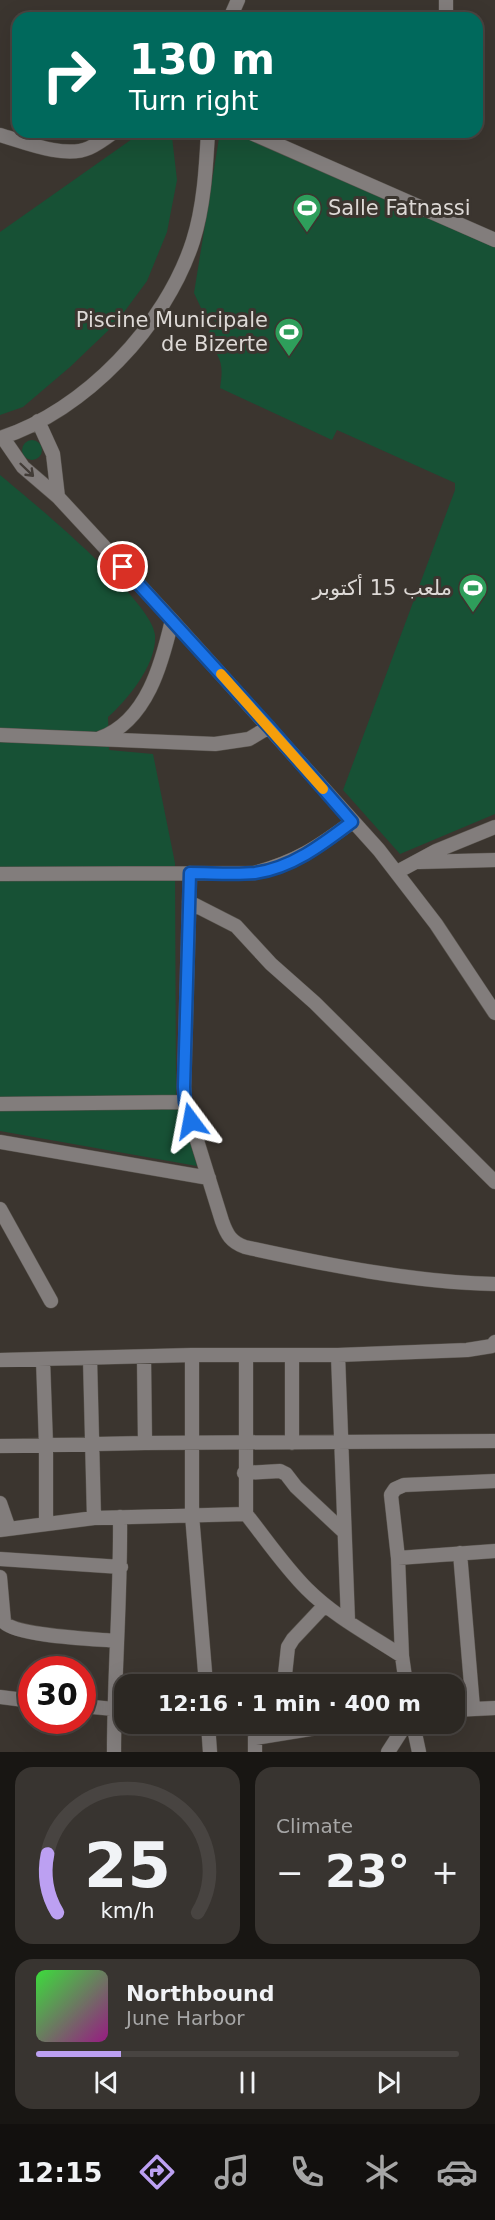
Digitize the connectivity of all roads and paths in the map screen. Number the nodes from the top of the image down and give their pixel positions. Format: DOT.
graph roads {
  1 [pos="0,135"];
  2 [pos="105,138"];
  3 [pos="208,138"];
  4 [pos="263,138"];
  5 [pos="495,240"];
  6 [pos="38,421"];
  7 [pos="2,438"];
  8 [pos="58,497"];
  9 [pos="172,620"];
  10 [pos="269,727"];
  11 [pos="0,735"];
  12 [pos="98,739"];
  13 [pos="352,822"];
  14 [pos="495,827"];
  15 [pos="495,860"];
  16 [pos="413,862"];
  17 [pos="397,872"];
  18 [pos="190,873"];
  19 [pos="0,874"];
  20 [pos="189,902"];
  21 [pos="495,1013"];
  22 [pos="185,1102"];
  23 [pos="0,1104"];
  24 [pos="0,1142"];
  25 [pos="208,1178"];
  26 [pos="495,1181"];
  27 [pos="495,1189"];
  28 [pos="0,1209"];
  29 [pos="495,1284"];
  30 [pos="51,1301"];
  31 [pos="491,1347"];
  32 [pos="192,1355"];
  33 [pos="246,1355"];
  34 [pos="292,1355"];
  35 [pos="338,1355"];
  36 [pos="144,1357"];
  37 [pos="90,1358"];
  38 [pos="44,1359"];
  39 [pos="0,1360"];
  40 [pos="340,1441"];
  41 [pos="495,1441"];
  42 [pos="246,1442"];
  43 [pos="146,1443"];
  44 [pos="191,1443"];
  45 [pos="292,1443"];
  46 [pos="46,1445"];
  47 [pos="93,1445"];
  48 [pos="0,1446"];
  49 [pos="244,1473"];
  50 [pos="495,1481"];
  51 [pos="0,1503"];
  52 [pos="246,1514"];
  53 [pos="192,1515"];
  54 [pos="120,1517"];
  55 [pos="94,1518"];
  56 [pos="46,1523"];
  57 [pos="4,1529"];
  58 [pos="344,1532"];
  59 [pos="495,1551"];
  60 [pos="460,1553"];
  61 [pos="398,1558"];
  62 [pos="0,1559"];
  63 [pos="121,1567"];
  64 [pos="0,1577"];
  65 [pos="325,1605"];
  66 [pos="348,1622"];
  67 [pos="117,1641"];
  68 [pos="402,1656"];
  69 [pos="116,1674"];
  70 [pos="205,1674"];
  71 [pos="285,1674"];
  72 [pos="405,1674"];
  73 [pos="0,1697"];
  74 [pos="18,1699"];
  75 [pos="96,1708"];
  76 [pos="473,1708"];
  77 [pos="495,1708"];
  78 [pos="465,1709"];
  79 [pos="114,1710"];
  80 [pos="114,1734"];
  81 [pos="209,1734"];
  82 [pos="300,1734"];
  83 [pos="400,1734"];
  84 [pos="416,1734"];
  85 [pos="255,1745"];
  86 [pos="114,1752"];
  87 [pos="210,1752"];
  88 [pos="388,1752"];
  89 [pos="419,1752"];
  1 -- 2 [label="street"];
  3 -- 6 [label="street"];
  4 -- 5 [label="street"];
  6 -- 7 [label="street"];
  6 -- 8 [label="street"];
  7 -- 8 [label="street, one-way"];
  8 -- 9 [label="street"];
  9 -- 10 [label="street"];
  9 -- 12 [label="street"];
  10 -- 12 [label="street"];
  10 -- 13 [label="street"];
  11 -- 12 [label="street"];
  13 -- 17 [label="street"];
  13 -- 18 [label="street"];
  14 -- 16 [label="street"];
  15 -- 16 [label="street"];
  16 -- 17 [label="street"];
  17 -- 21 [label="street"];
  18 -- 19 [label="street"];
  18 -- 20 [label="street"];
  20 -- 22 [label="street"];
  20 -- 26 [label="street"];
  22 -- 23 [label="street"];
  22 -- 25 [label="street"];
  24 -- 25 [label="street"];
  25 -- 29 [label="street"];
  26 -- 27 [label="street"];
  28 -- 30 [label="street"];
  31 -- 35 [label="street"];
  32 -- 33 [label="street"];
  32 -- 36 [label="street"];
  32 -- 44 [label="street"];
  33 -- 34 [label="street"];
  33 -- 42 [label="street"];
  34 -- 35 [label="street"];
  34 -- 45 [label="street"];
  35 -- 40 [label="street"];
  36 -- 37 [label="street"];
  36 -- 43 [label="street"];
  37 -- 38 [label="street"];
  37 -- 47 [label="street"];
  38 -- 39 [label="street"];
  38 -- 46 [label="street"];
  40 -- 41 [label="street"];
  40 -- 45 [label="street"];
  40 -- 58 [label="street"];
  42 -- 44 [label="street"];
  42 -- 45 [label="street"];
  42 -- 49 [label="street"];
  43 -- 44 [label="street"];
  43 -- 47 [label="street"];
  44 -- 53 [label="street"];
  46 -- 47 [label="street"];
  46 -- 48 [label="street"];
  46 -- 56 [label="street"];
  47 -- 55 [label="street"];
  49 -- 52 [label="street"];
  49 -- 58 [label="street"];
  50 -- 61 [label="street"];
  51 -- 57 [label="street"];
  52 -- 53 [label="street"];
  52 -- 65 [label="street"];
  53 -- 54 [label="street"];
  53 -- 70 [label="street"];
  54 -- 55 [label="street"];
  54 -- 63 [label="street"];
  55 -- 56 [label="street"];
  56 -- 57 [label="street"];
  58 -- 66 [label="street"];
  59 -- 60 [label="street"];
  60 -- 61 [label="street"];
  60 -- 76 [label="street"];
  61 -- 68 [label="street"];
  62 -- 63 [label="street"];
  63 -- 67 [label="street"];
  64 -- 67 [label="street"];
  65 -- 66 [label="street"];
  65 -- 71 [label="street"];
  66 -- 68 [label="street"];
  67 -- 69 [label="street"];
  68 -- 72 [label="street"];
  73 -- 74 [label="street"];
  75 -- 79 [label="street"];
  76 -- 77 [label="street"];
  76 -- 78 [label="street"];
  80 -- 86 [label="street"];
  81 -- 87 [label="street"];
  82 -- 85 [label="street"];
  83 -- 88 [label="street"];
  84 -- 89 [label="street"];
}
